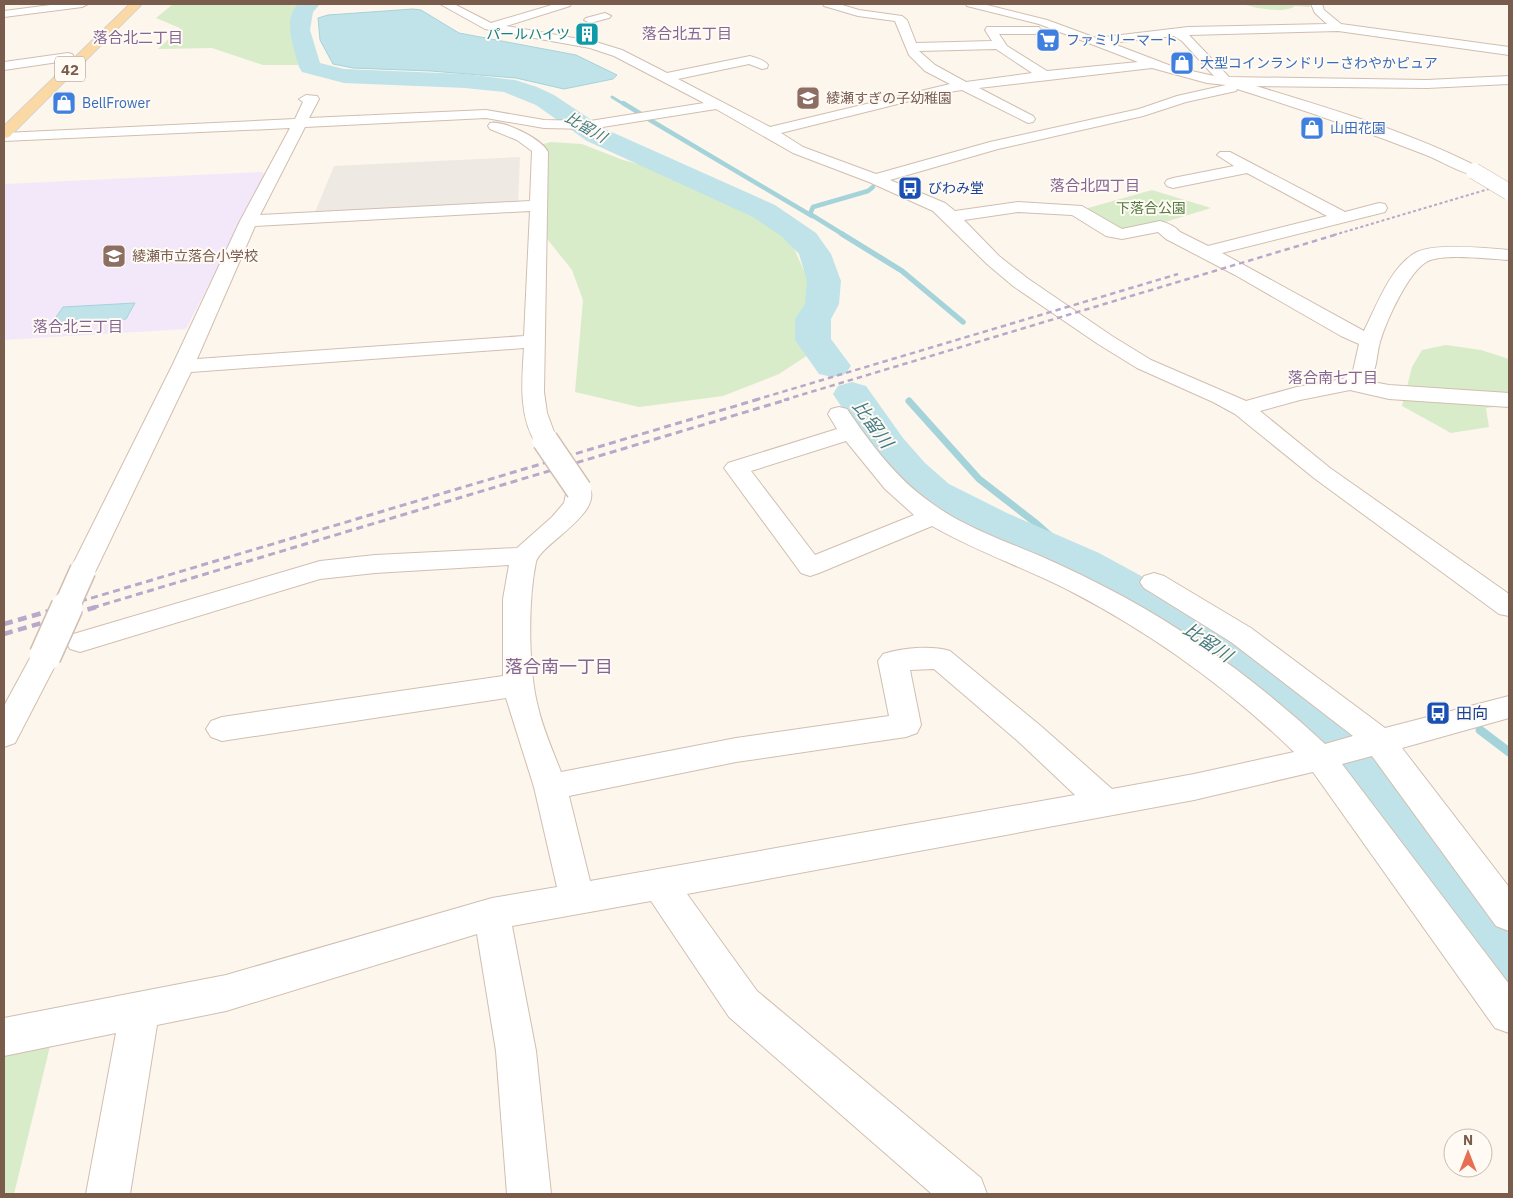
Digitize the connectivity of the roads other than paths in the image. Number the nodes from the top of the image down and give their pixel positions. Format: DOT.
graph roads {
  1 [pos="82,4"];
  2 [pos="124,4"];
  3 [pos="136,4"];
  4 [pos="446,4"];
  5 [pos="566,4"];
  6 [pos="828,4"];
  7 [pos="972,4"];
  8 [pos="1317,4"];
  9 [pos="4,14"];
  10 [pos="605,16"];
  11 [pos="590,20"];
  12 [pos="489,27"];
  13 [pos="1338,27"];
  14 [pos="1065,30"];
  15 [pos="1176,32"];
  16 [pos="1095,42"];
  17 [pos="998,45"];
  18 [pos="911,47"];
  19 [pos="1509,51"];
  20 [pos="68,57"];
  21 [pos="1154,64"];
  22 [pos="762,65"];
  23 [pos="4,66"];
  24 [pos="1045,75"];
  25 [pos="664,78"];
  26 [pos="1509,80"];
  27 [pos="1226,81"];
  28 [pos="965,85"];
  29 [pos="1240,86"];
  30 [pos="306,99"];
  31 [pos="718,105"];
  32 [pos="5,115"];
  33 [pos="390,119"];
  34 [pos="1028,119"];
  35 [pos="299,123"];
  36 [pos="768,132"];
  37 [pos="4,136"];
  38 [pos="1225,155"];
  39 [pos="1247,168"];
  40 [pos="875,179"];
  41 [pos="1174,183"];
  42 [pos="1509,192"];
  43 [pos="537,206"];
  44 [pos="1379,208"];
  45 [pos="951,216"];
  46 [pos="1342,217"];
  47 [pos="249,222"];
  48 [pos="1206,252"];
  49 [pos="1509,255"];
  50 [pos="1370,341"];
  51 [pos="534,342"];
  52 [pos="183,366"];
  53 [pos="1350,384"];
  54 [pos="1509,400"];
  55 [pos="1243,409"];
  56 [pos="934,516"];
  57 [pos="524,556"];
  58 [pos="1154,582"];
  59 [pos="1509,607"];
  60 [pos="80,642"];
  61 [pos="518,685"];
  62 [pos="1509,707"];
  63 [pos="222,729"];
  64 [pos="4,735"];
  65 [pos="1374,743"];
  66 [pos="1325,756"];
  67 [pos="550,787"];
  68 [pos="1106,803"];
  69 [pos="660,885"];
  70 [pos="577,898"];
  71 [pos="492,914"];
  72 [pos="1509,915"];
  73 [pos="140,1011"];
  74 [pos="1509,1015"];
  75 [pos="4,1038"];
  76 [pos="108,1194"];
  77 [pos="529,1194"];
  78 [pos="965,1194"];
  1 -- 9 [label="street"];
  2 -- 20 [label="main road, 42"];
  3 -- 37 [label="main road, 42"];
  4 -- 12 [label="street"];
  5 -- 12 [label="street"];
  6 -- 18 [label="street"];
  7 -- 14 [label="street"];
  8 -- 13 [label="street"];
  10 -- 11 [label="street"];
  12 -- 25 [label="street"];
  13 -- 15 [label="street"];
  13 -- 19 [label="street"];
  14 -- 16 [label="street"];
  14 -- 17 [label="street"];
  15 -- 16 [label="street"];
  15 -- 27 [label="street"];
  16 -- 21 [label="street"];
  17 -- 18 [label="street"];
  17 -- 24 [label="street"];
  18 -- 28 [label="street"];
  20 -- 23 [label="street"];
  20 -- 32 [label="main road, 42"];
  21 -- 24 [label="street"];
  21 -- 27 [label="street"];
  22 -- 25 [label="street"];
  24 -- 28 [label="street"];
  25 -- 31 [label="street"];
  26 -- 27 [label="street"];
  27 -- 29 [label="street"];
  28 -- 34 [label="street"];
  28 -- 36 [label="street"];
  29 -- 40 [label="street"];
  29 -- 42 [label="street, bridge"];
  30 -- 35 [label="street"];
  31 -- 33 [label="street"];
  31 -- 36 [label="street"];
  33 -- 35 [label="street"];
  33 -- 43 [label="street"];
  35 -- 37 [label="street"];
  35 -- 47 [label="street"];
  36 -- 40 [label="street"];
  38 -- 39 [label="street"];
  39 -- 41 [label="street"];
  39 -- 46 [label="street"];
  40 -- 45 [label="street"];
  43 -- 47 [label="street"];
  43 -- 51 [label="street"];
  44 -- 46 [label="street"];
  45 -- 48 [label="street"];
  45 -- 55 [label="street"];
  46 -- 48 [label="street"];
  47 -- 52 [label="street"];
  48 -- 50 [label="street"];
  49 -- 50 [label="street"];
  50 -- 53 [label="street"];
  51 -- 52 [label="street"];
  51 -- 57 [label="street, bridge"];
  52 -- 64 [label="street, bridge"];
  53 -- 54 [label="street"];
  53 -- 55 [label="street"];
  55 -- 59 [label="street"];
  56 -- 56 [label="street"];
  56 -- 66 [label="street"];
  57 -- 60 [label="street"];
  57 -- 61 [label="street"];
  58 -- 65 [label="street"];
  61 -- 63 [label="street"];
  61 -- 67 [label="street"];
  62 -- 65 [label="street"];
  65 -- 66 [label="street"];
  65 -- 72 [label="street"];
  66 -- 68 [label="street"];
  66 -- 74 [label="street"];
  67 -- 68 [label="street"];
  67 -- 70 [label="street"];
  68 -- 69 [label="street"];
  69 -- 70 [label="street"];
  69 -- 78 [label="street"];
  70 -- 71 [label="street"];
  71 -- 73 [label="street"];
  71 -- 77 [label="street"];
  73 -- 75 [label="street"];
  73 -- 76 [label="street"];
}
